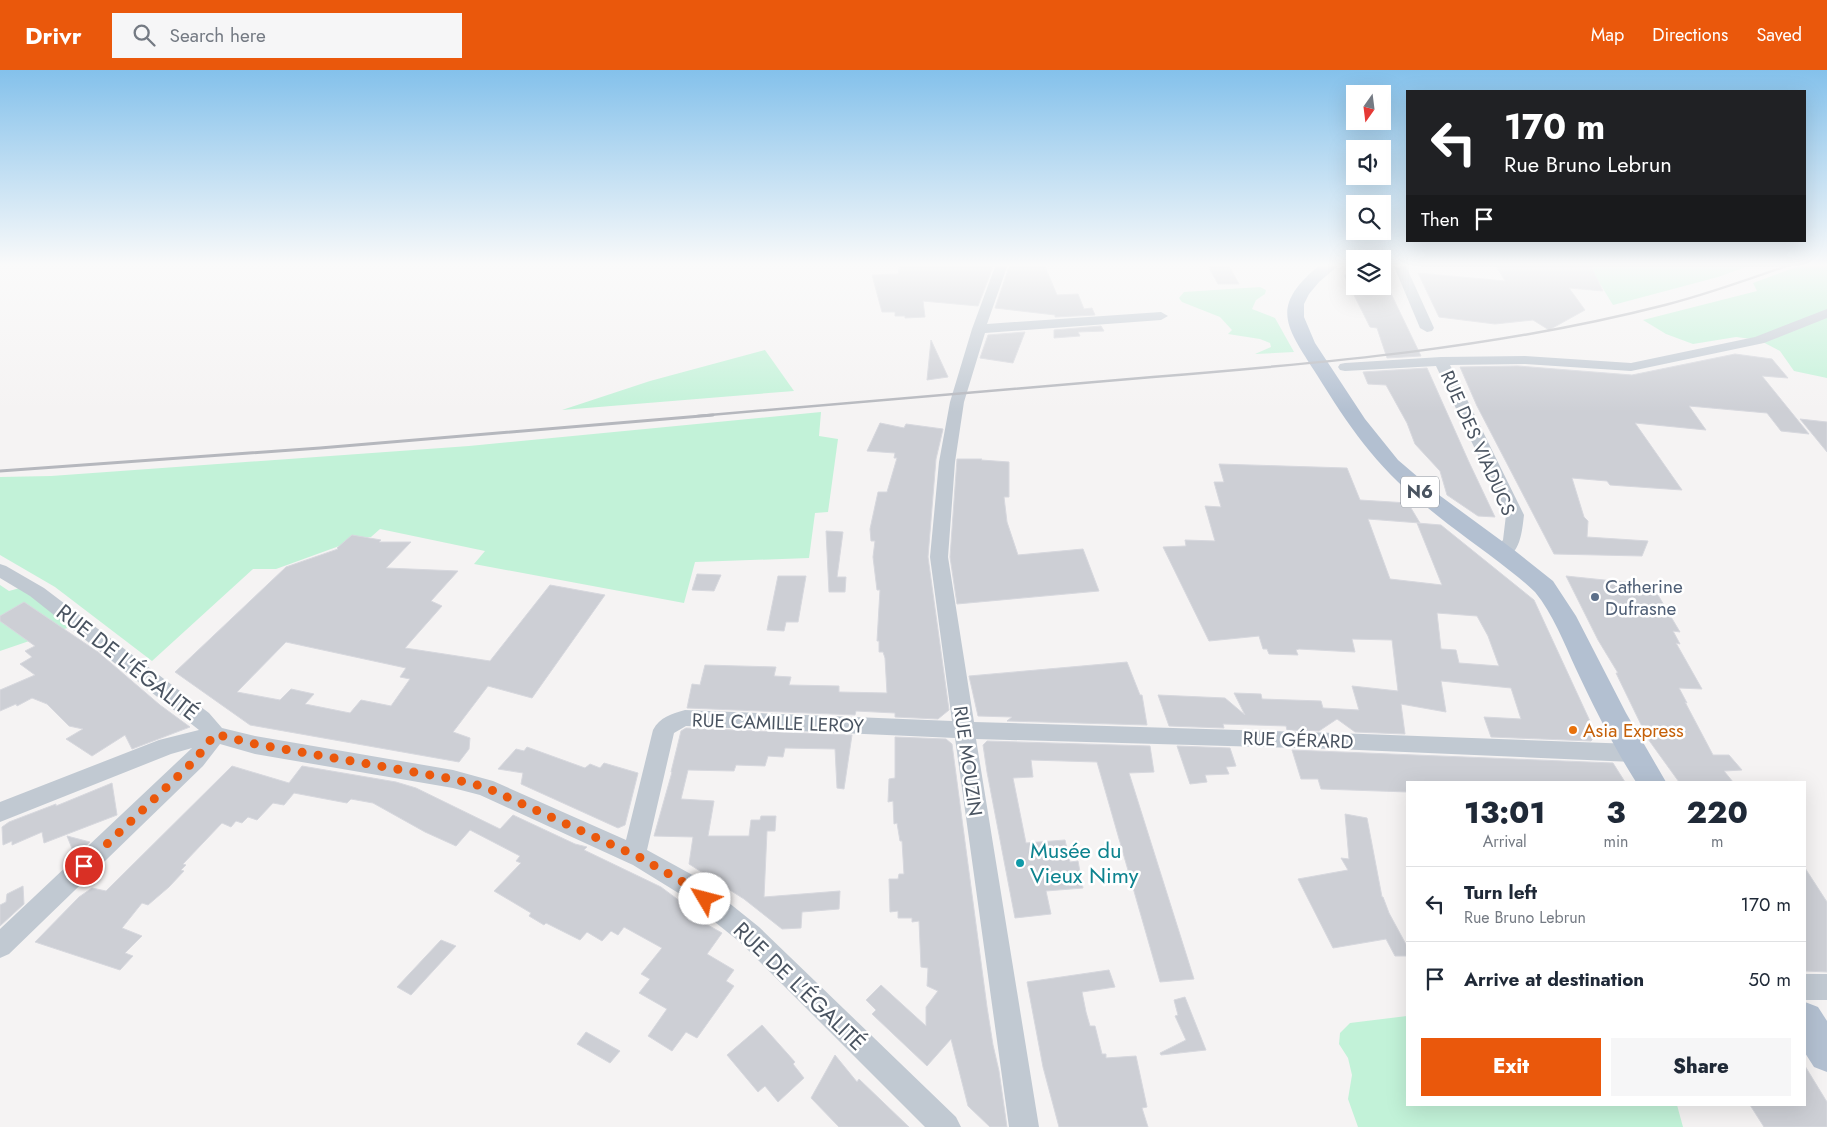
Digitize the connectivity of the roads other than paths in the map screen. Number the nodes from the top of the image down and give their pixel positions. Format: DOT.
graph roads {
  1 [pos="985,313"];
  2 [pos="1295,313"];
  3 [pos="1421,313"];
  4 [pos="1827,313"];
  5 [pos="1160,316"];
  6 [pos="1427,328"];
  7 [pos="979,329"];
  8 [pos="1441,361"];
  9 [pos="1335,370"];
  10 [pos="1502,552"];
  11 [pos="0,570"];
  12 [pos="964,730"];
  13 [pos="215,734"];
  14 [pos="1633,754"];
  15 [pos="1649,781"];
  16 [pos="0,812"];
  17 [pos="634,855"];
  18 [pos="0,946"];
  19 [pos="1806,987"];
  20 [pos="1827,987"];
  21 [pos="1806,1022"];
  22 [pos="1827,1054"];
  23 [pos="946,1127"];
  24 [pos="1024,1127"];
  1 -- 7 [label="street, RUE MOUZIN"];
  2 -- 9 [label="main road, RUE DES VIADUCS / N6"];
  3 -- 6 [label="street"];
  4 -- 8 [label="street"];
  5 -- 7 [label="street"];
  7 -- 12 [label="street, RUE MOUZIN"];
  8 -- 9 [label="street"];
  8 -- 10 [label="street, RUE DES VIADUCS"];
  9 -- 10 [label="main road, RUE DES VIADUCS / N6"];
  10 -- 14 [label="main road, RUE DES VIADUCS / N6"];
  11 -- 13 [label="street, RUE DE L'ÉGALITÉ"];
  12 -- 14 [label="street, RUE GÉRARD"];
  12 -- 17 [label="street, RUE CAMILLE LEROY"];
  12 -- 24 [label="street, RUE MOUZIN"];
  13 -- 16 [label="street"];
  13 -- 17 [label="street, RUE DE L'ÉGALITÉ"];
  13 -- 18 [label="street"];
  14 -- 15 [label="main road, RUE DES VIADUCS / N6"];
  17 -- 23 [label="street, RUE DE L'ÉGALITÉ"];
  19 -- 20 [label="street"];
  21 -- 22 [label="main road"];
}
